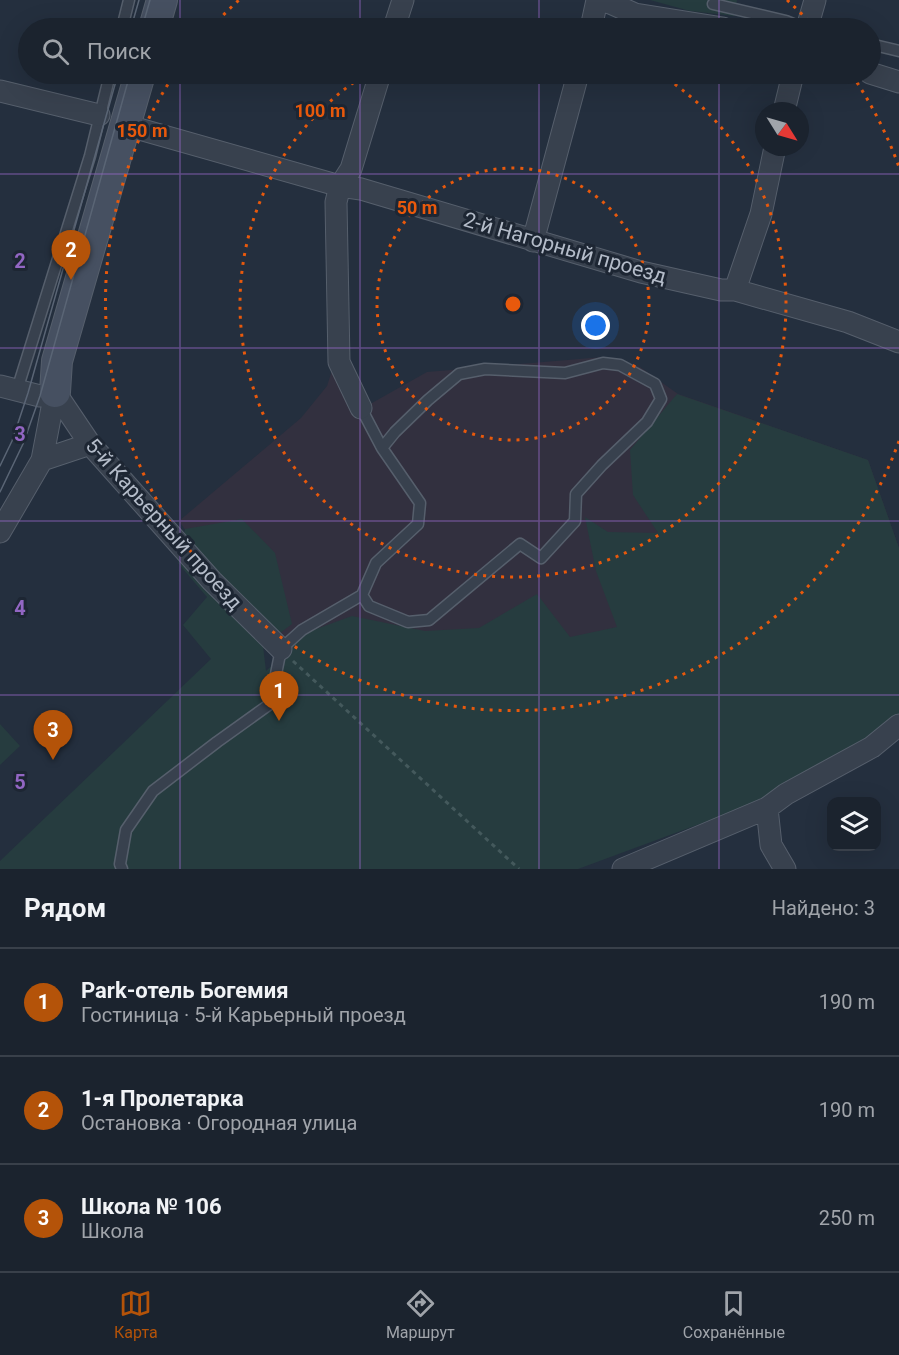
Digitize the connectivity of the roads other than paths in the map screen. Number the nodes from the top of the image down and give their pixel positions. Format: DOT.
graph roads {
  1 [pos="129,0"];
  2 [pos="162,0"];
  3 [pos="403,0"];
  4 [pos="597,0"];
  5 [pos="815,0"];
  6 [pos="713,3"];
  7 [pos="124,18"];
  8 [pos="157,18"];
  9 [pos="397,18"];
  10 [pos="593,18"];
  11 [pos="660,18"];
  12 [pos="775,18"];
  13 [pos="809,18"];
  14 [pos="881,47"];
  15 [pos="899,51"];
  16 [pos="881,76"];
  17 [pos="899,82"];
  18 [pos="110,84"];
  19 [pos="134,84"];
  20 [pos="377,84"];
  21 [pos="575,84"];
  22 [pos="791,84"];
  23 [pos="0,92"];
  24 [pos="786,102"];
  25 [pos="112,120"];
  26 [pos="773,156"];
  27 [pos="340,186"];
  28 [pos="533,241"];
  29 [pos="735,290"];
  30 [pos="899,342"];
  31 [pos="8,388"];
  32 [pos="55,392"];
  33 [pos="361,408"];
  34 [pos="90,444"];
  35 [pos="382,448"];
  36 [pos="42,460"];
  37 [pos="0,532"];
  38 [pos="362,595"];
  39 [pos="281,649"];
  40 [pos="899,725"];
  41 [pos="767,808"];
  42 [pos="122,869"];
  43 [pos="623,869"];
  44 [pos="785,869"];
  1 -- 7 [label="lane"];
  2 -- 8 [label="street"];
  3 -- 9 [label="street"];
  4 -- 10 [label="street"];
  4 -- 11 [label="street"];
  5 -- 13 [label="street"];
  6 -- 12 [label="lane"];
  14 -- 15 [label="lane"];
  16 -- 17 [label="street"];
  18 -- 25 [label="lane"];
  19 -- 25 [label="street"];
  20 -- 27 [label="street"];
  21 -- 28 [label="street"];
  22 -- 24 [label="street"];
  23 -- 25 [label="street, 2-й Нагорный проезд"];
  25 -- 27 [label="street, 2-й Нагорный проезд"];
  25 -- 31 [label="lane"];
  25 -- 32 [label="street"];
  26 -- 29 [label="street"];
  27 -- 28 [label="street, 2-й Нагорный проезд"];
  27 -- 33 [label="street"];
  28 -- 29 [label="street, 2-й Нагорный проезд"];
  29 -- 30 [label="street, 2-й Нагорный проезд"];
  31 -- 32 [label="street"];
  32 -- 34 [label="street, 5-й Карьерный проезд"];
  32 -- 36 [label="street"];
  33 -- 35 [label="lane"];
  34 -- 36 [label="street"];
  34 -- 39 [label="street, 5-й Карьерный проезд"];
  35 -- 38 [label="lane"];
  35 -- 38 [label="lane"];
  36 -- 37 [label="street"];
  38 -- 39 [label="lane"];
  39 -- 42 [label="lane"];
  40 -- 41 [label="street"];
  41 -- 43 [label="street"];
  41 -- 44 [label="street"];
}
